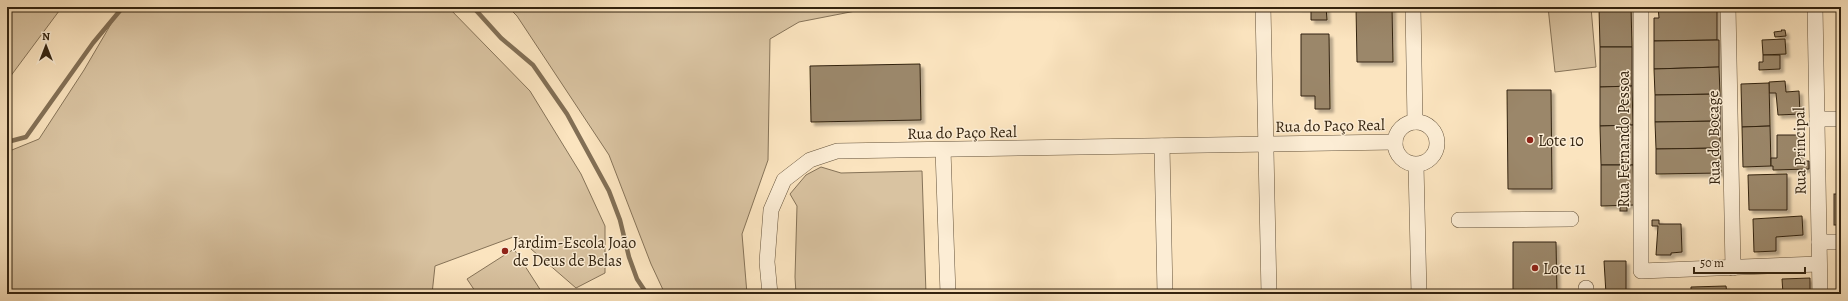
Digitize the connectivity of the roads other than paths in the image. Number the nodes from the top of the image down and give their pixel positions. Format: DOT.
graph roads {
  1 [pos="1263,7"];
  2 [pos="1413,7"];
  3 [pos="1642,7"];
  4 [pos="1728,7"];
  5 [pos="1815,7"];
  6 [pos="1816,119"];
  7 [pos="1841,119"];
  8 [pos="1415,122"];
  9 [pos="1395,142"];
  10 [pos="1266,144"];
  11 [pos="1162,146"];
  12 [pos="943,150"];
  13 [pos="1416,165"];
  14 [pos="1571,219"];
  15 [pos="1458,220"];
  16 [pos="1819,242"];
  17 [pos="1841,242"];
  18 [pos="1819,264"];
  19 [pos="1733,268"];
  20 [pos="770,294"];
  21 [pos="948,294"];
  22 [pos="1165,294"];
  23 [pos="1269,294"];
  24 [pos="1419,294"];
  25 [pos="1820,294"];
  1 -- 10 [label="street, Rua do Paço Real"];
  2 -- 8 [label="street"];
  3 -- 19 [label="street, Rua Fernando Pessoa"];
  4 -- 19 [label="street, Rua do Bocage"];
  5 -- 6 [label="street, Rua Principal"];
  6 -- 7 [label="street"];
  6 -- 16 [label="street, Rua Principal"];
  8 -- 9 [label="street"];
  8 -- 13 [label="street"];
  9 -- 10 [label="street, Rua do Paço Real"];
  9 -- 13 [label="street"];
  10 -- 11 [label="street, Rua do Paço Real"];
  10 -- 23 [label="street, Rua do Paço Real"];
  11 -- 12 [label="street, Rua do Paço Real"];
  11 -- 22 [label="street"];
  12 -- 20 [label="street, Rua do Paço Real"];
  12 -- 21 [label="street"];
  13 -- 24 [label="street"];
  14 -- 15 [label="street"];
  16 -- 17 [label="street"];
  16 -- 18 [label="street, Rua Principal"];
  18 -- 19 [label="street"];
  18 -- 25 [label="street, Rua Principal"];
}
